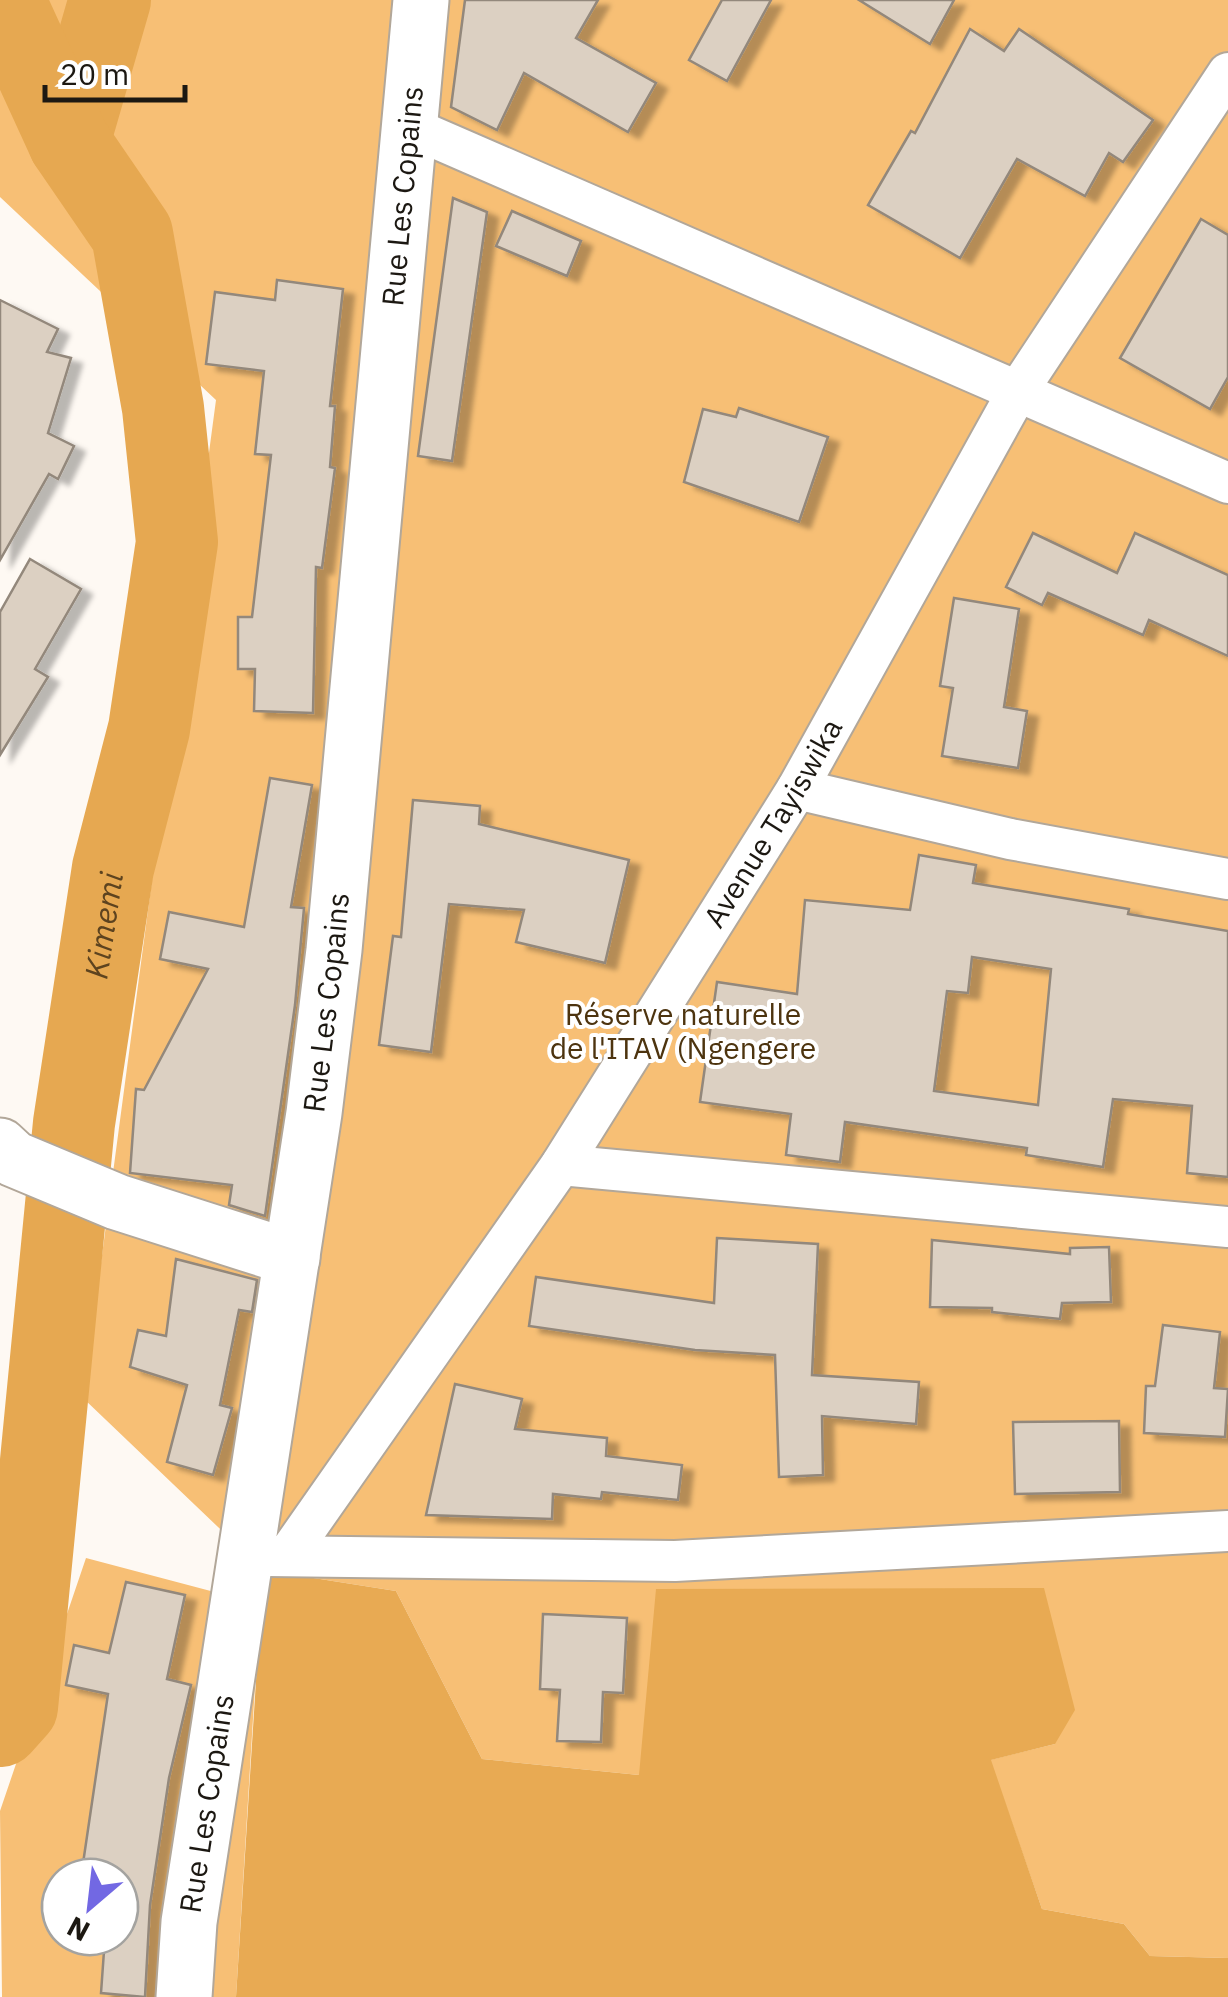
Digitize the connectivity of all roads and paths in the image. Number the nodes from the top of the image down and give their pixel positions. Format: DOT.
graph roads {
  1 [pos="421,0"];
  2 [pos="1228,73"];
  3 [pos="410,127"];
  4 [pos="1018,389"];
  5 [pos="1228,482"];
  6 [pos="797,789"];
  7 [pos="1228,879"];
  8 [pos="7,1152"];
  9 [pos="561,1165"];
  10 [pos="1228,1227"];
  11 [pos="292,1258"];
  12 [pos="1228,1531"];
  13 [pos="265,1556"];
  14 [pos="184,1997"];
  1 -- 3 [label="street, Rue Les Copains"];
  2 -- 4 [label="street, Avenue Tayiswika"];
  3 -- 4 [label="street"];
  3 -- 11 [label="street, Rue Les Copains"];
  4 -- 5 [label="street"];
  4 -- 6 [label="street, Avenue Tayiswika"];
  6 -- 7 [label="street"];
  6 -- 9 [label="street, Avenue Tayiswika"];
  8 -- 11 [label="street"];
  9 -- 10 [label="street"];
  9 -- 13 [label="street, Avenue Tayiswika"];
  11 -- 13 [label="street, Rue Les Copains"];
  12 -- 13 [label="street"];
  13 -- 14 [label="street, Rue Les Copains"];
}
